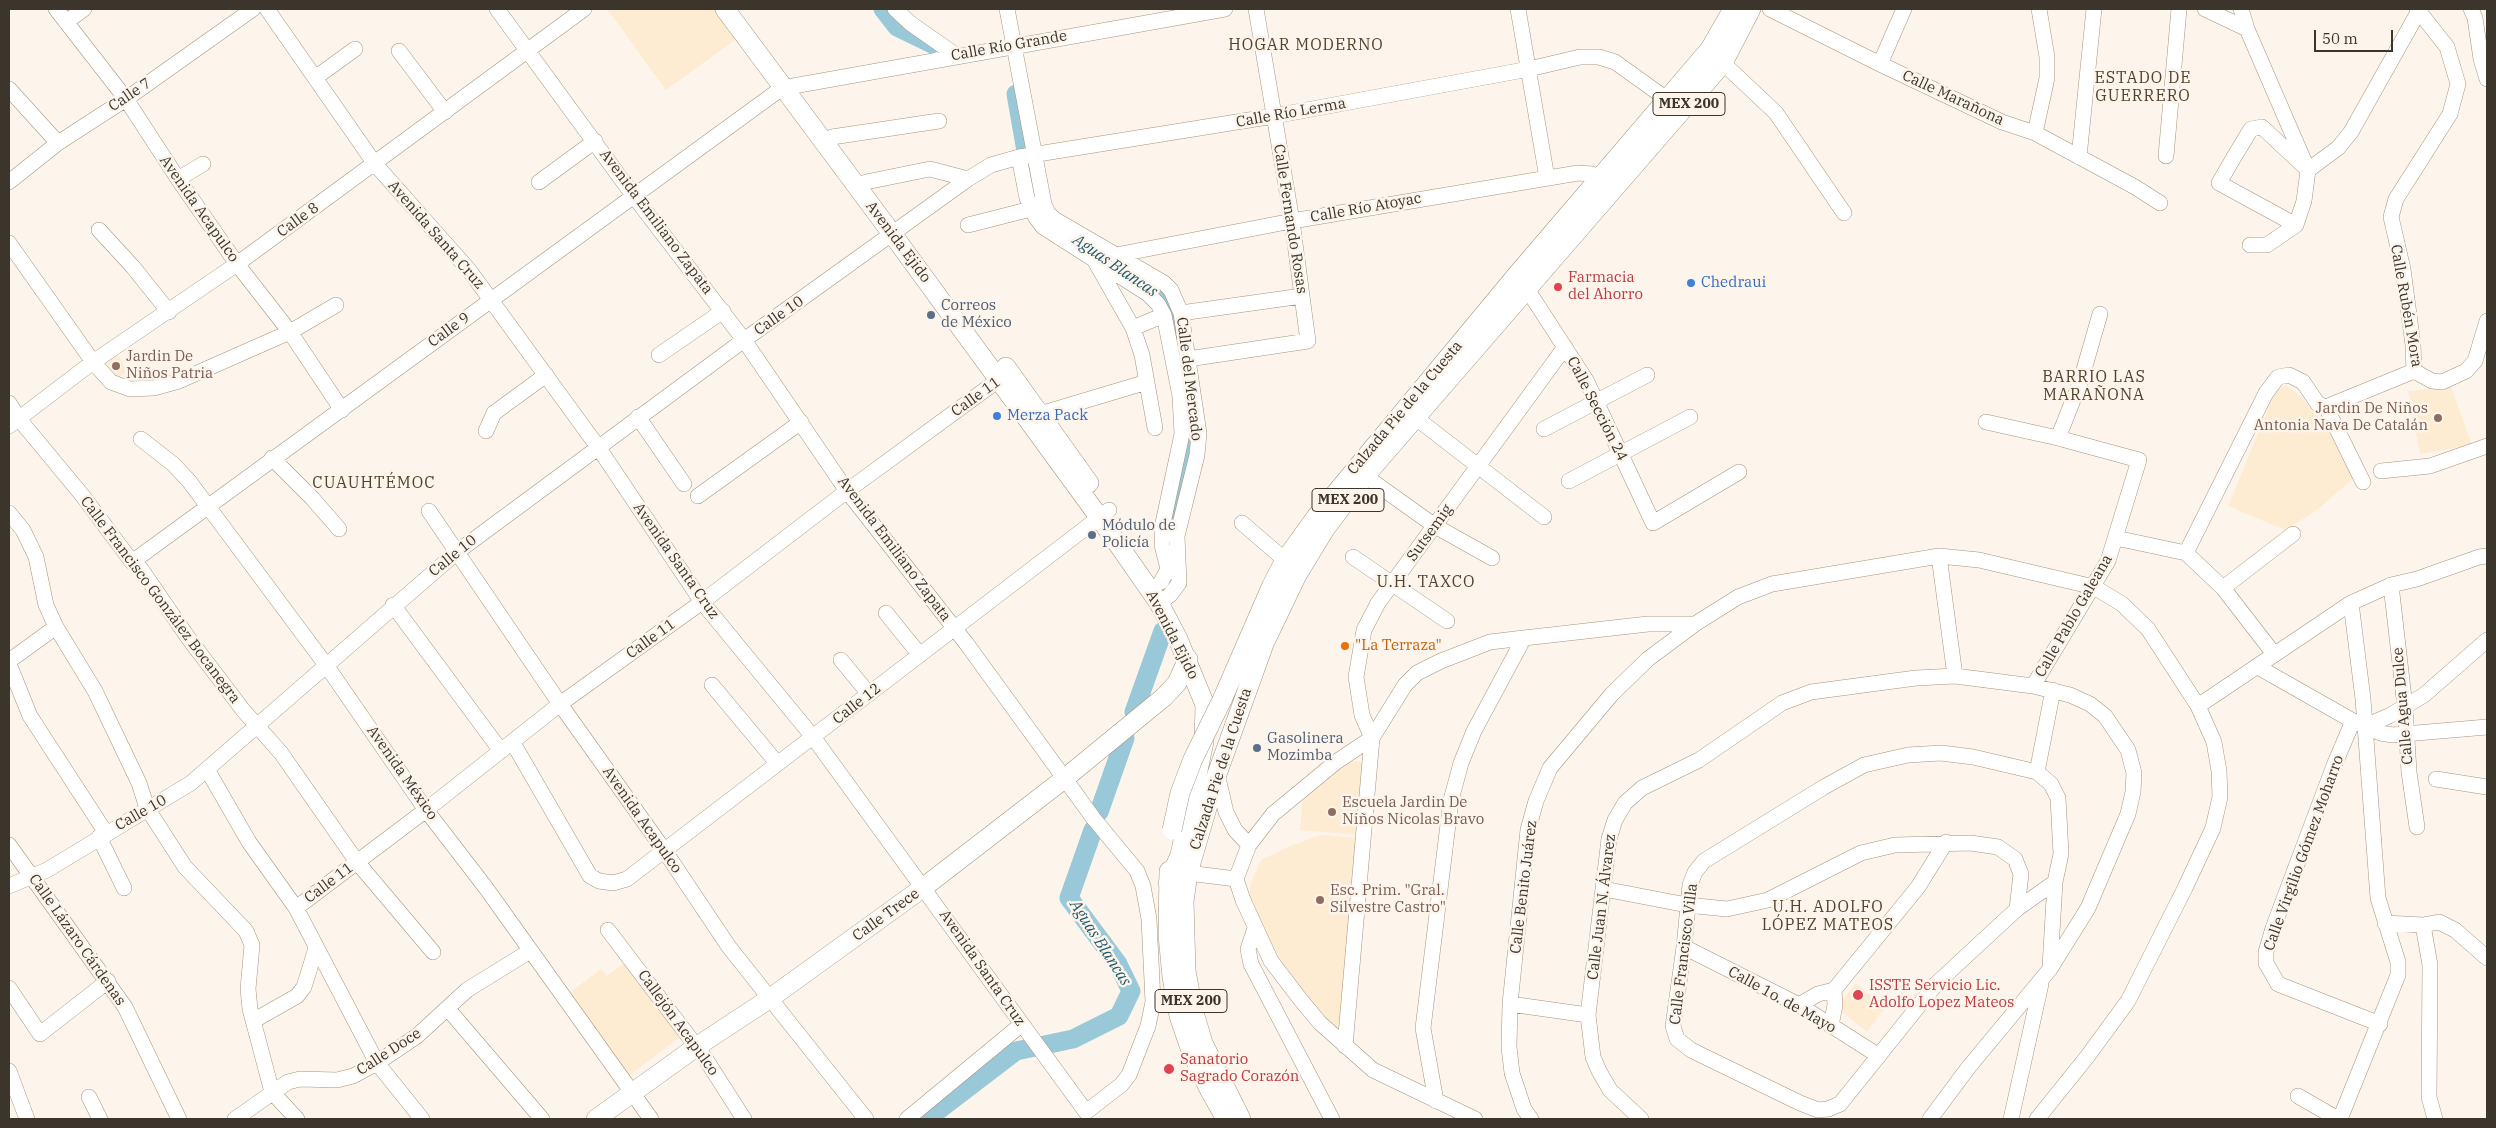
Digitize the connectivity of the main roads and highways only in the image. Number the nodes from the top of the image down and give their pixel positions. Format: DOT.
graph roads {
  1 [pos="724,9"];
  2 [pos="736,9"];
  3 [pos="1734,9"];
  4 [pos="1751,9"];
  5 [pos="787,86"];
  6 [pos="1606,184"];
  7 [pos="898,232"];
  8 [pos="1521,283"];
  9 [pos="1163,593"];
  10 [pos="1188,659"];
  11 [pos="1164,697"];
  12 [pos="1223,700"];
  13 [pos="1188,873"];
  14 [pos="1168,882"];
  15 [pos="596,1119"];
  16 [pos="1226,1119"];
  17 [pos="1241,1119"];
  1 -- 5 [label="main road, Avenida Ejido"];
  2 -- 5 [label="main road, Avenida Ejido"];
  3 -- 6 [label="main road, Calzada Pie de la Cuesta / MEX 200"];
  4 -- 6 [label="main road, Calzada Pie de la Cuesta / MEX 200"];
  5 -- 7 [label="main road, Avenida Ejido"];
  5 -- 7 [label="main road, Avenida Ejido"];
  6 -- 8 [label="main road, Calzada Pie de la Cuesta / MEX 200"];
  7 -- 9 [label="main road, Avenida Ejido"];
  8 -- 12 [label="main road, Calzada Pie de la Cuesta / MEX 200"];
  8 -- 12 [label="main road, Calzada Pie de la Cuesta / MEX 200"];
  9 -- 10 [label="main road, Avenida Ejido"];
  9 -- 13 [label="main road, Avenida Ejido"];
  10 -- 11 [label="main road, Calle Trece"];
  10 -- 12 [label="main road, Avenida Ejido"];
  11 -- 12 [label="main road"];
  11 -- 15 [label="main road, Calle Trece"];
  12 -- 13 [label="main road, Calzada Pie de la Cuesta / MEX 200"];
  12 -- 14 [label="main road, Avenida Ejido"];
  12 -- 14 [label="main road, Calzada Pie de la Cuesta / MEX 200, bridge"];
  13 -- 17 [label="main road, Calzada Pie de la Cuesta / MEX 200"];
  14 -- 16 [label="main road, Calzada Pie de la Cuesta / MEX 200"];
}
